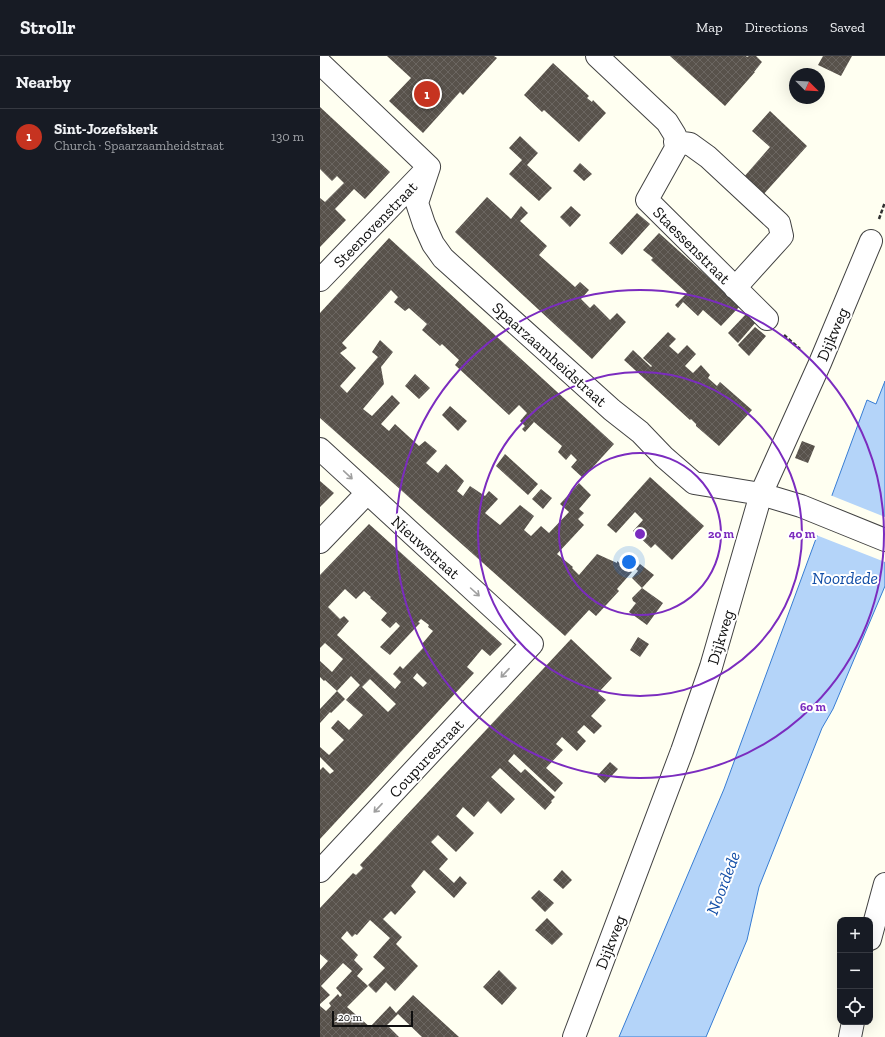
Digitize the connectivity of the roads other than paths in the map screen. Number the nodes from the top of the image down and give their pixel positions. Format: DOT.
graph roads {
  1 [pos="597,56"];
  2 [pos="320,63"];
  3 [pos="675,142"];
  4 [pos="429,167"];
  5 [pos="871,241"];
  6 [pos="320,280"];
  7 [pos="735,288"];
  8 [pos="767,319"];
  9 [pos="320,449"];
  10 [pos="367,493"];
  11 [pos="761,494"];
  12 [pos="885,540"];
  13 [pos="320,542"];
  14 [pos="532,644"];
  15 [pos="320,871"];
  16 [pos="885,884"];
  17 [pos="873,929"];
  18 [pos="852,1025"];
  19 [pos="574,1037"];
  20 [pos="850,1037"];
  1 -- 3 [label="street"];
  2 -- 4 [label="street"];
  3 -- 7 [label="street, Staessenstraat"];
  3 -- 7 [label="street"];
  4 -- 6 [label="street, Steenovenstraat"];
  4 -- 11 [label="street, Spaarzaamheidstraat"];
  5 -- 11 [label="street, Dijkweg"];
  7 -- 8 [label="street, Staessenstraat"];
  9 -- 10 [label="street, Nieuwstraat, one-way"];
  10 -- 13 [label="street"];
  10 -- 14 [label="street, Nieuwstraat, one-way"];
  11 -- 12 [label="street, Spaarzaamheidstraat"];
  11 -- 19 [label="street, Dijkweg"];
  14 -- 15 [label="street, Coupurestraat, one-way"];
  16 -- 17 [label="street"];
  18 -- 20 [label="street"];
}
